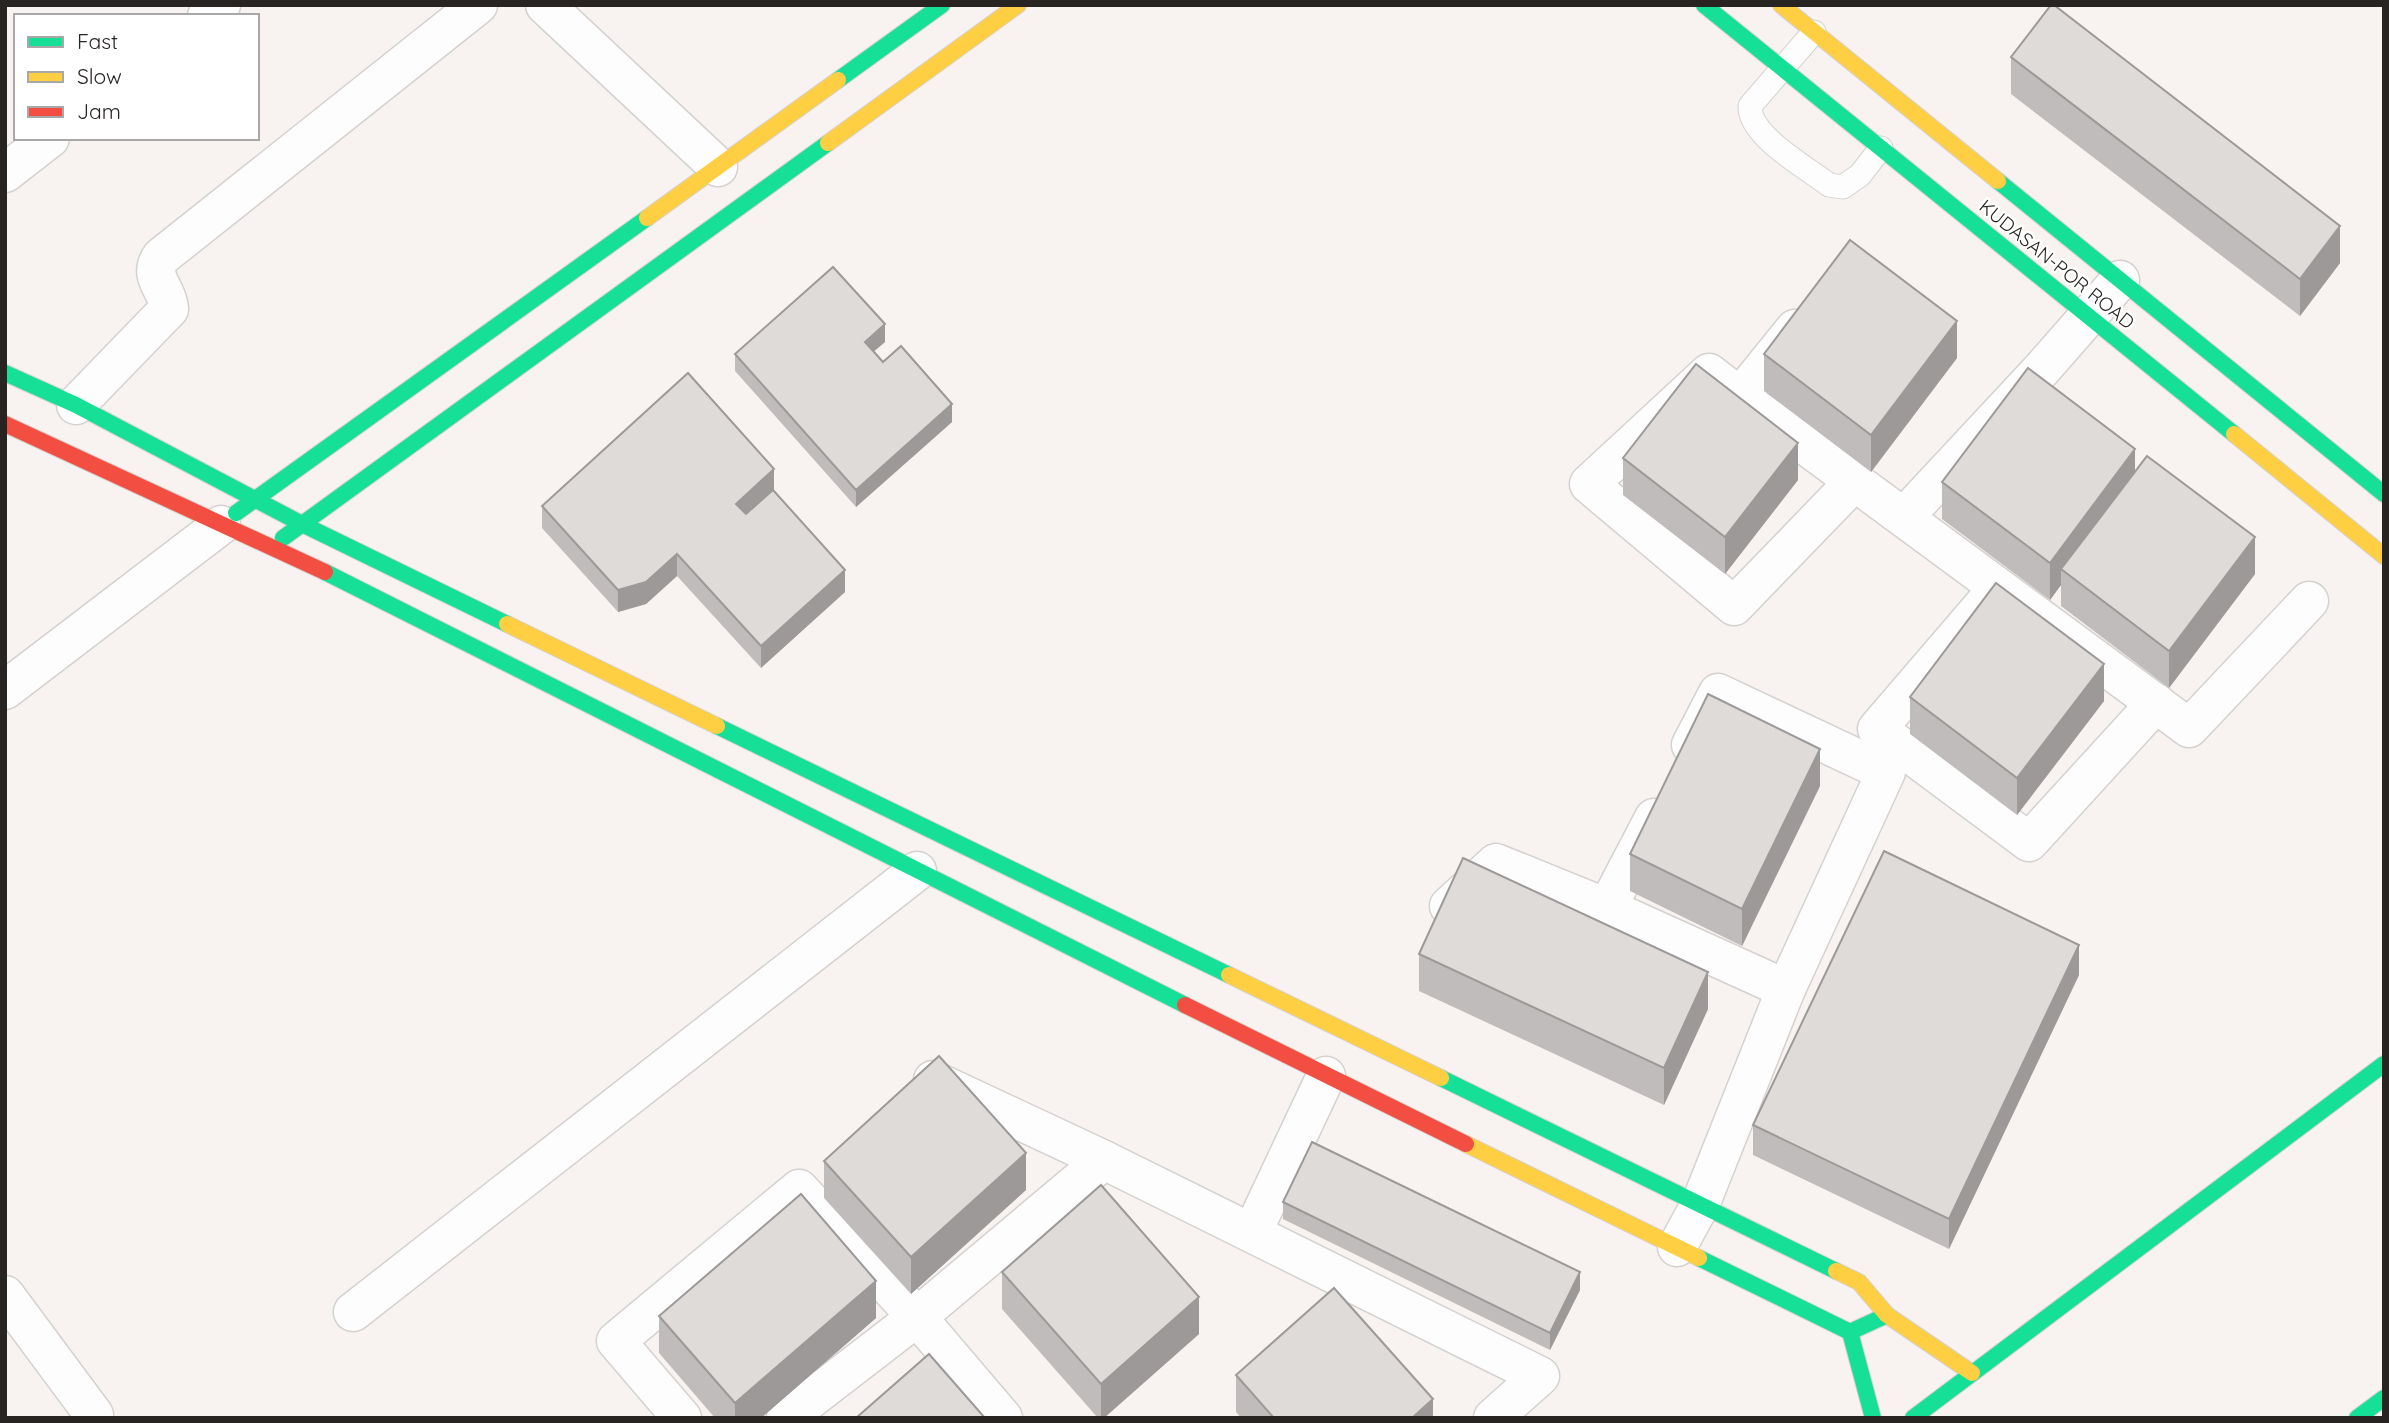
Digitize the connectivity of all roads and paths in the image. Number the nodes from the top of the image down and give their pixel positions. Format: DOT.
graph roads {
  1 [pos="478,5"];
  2 [pos="545,5"];
  3 [pos="942,5"];
  4 [pos="1018,5"];
  5 [pos="1704,5"];
  6 [pos="1781,5"];
  7 [pos="1814,32"];
  8 [pos="1782,69"];
  9 [pos="47,140"];
  10 [pos="1881,148"];
  11 [pos="718,167"];
  12 [pos="5,173"];
  13 [pos="2120,280"];
  14 [pos="1816,304"];
  15 [pos="2090,317"];
  16 [pos="5,373"];
  17 [pos="1740,397"];
  18 [pos="76,405"];
  19 [pos="5,424"];
  20 [pos="1853,483"];
  21 [pos="2384,494"];
  22 [pos="254,499"];
  23 [pos="1903,517"];
  24 [pos="302,524"];
  25 [pos="221,525"];
  26 [pos="273,546"];
  27 [pos="2384,556"];
  28 [pos="1999,587"];
  29 [pos="2309,601"];
  30 [pos="5,690"];
  31 [pos="2156,703"];
  32 [pos="917,871"];
  33 [pos="1607,908"];
  34 [pos="1437,917"];
  35 [pos="1786,989"];
  36 [pos="2384,1065"];
  37 [pos="1326,1076"];
  38 [pos="903,1104"];
  39 [pos="1104,1160"];
  40 [pos="830,1163"];
  41 [pos="799,1189"];
  42 [pos="1700,1205"];
  43 [pos="1252,1233"];
  44 [pos="1677,1247"];
  45 [pos="5,1295"];
  46 [pos="353,1312"];
  47 [pos="1887,1315"];
  48 [pos="917,1317"];
  49 [pos="1850,1332"];
  50 [pos="949,1355"];
  51 [pos="1972,1373"];
  52 [pos="919,1378"];
  53 [pos="2384,1398"];
  54 [pos="94,1415"];
  55 [pos="682,1418"];
  56 [pos="786,1418"];
  57 [pos="1003,1418"];
  58 [pos="1493,1418"];
  59 [pos="1873,1418"];
  60 [pos="1913,1418"];
  61 [pos="2357,1418"];
  1 -- 18 [label="street"];
  2 -- 11 [label="street"];
  3 -- 11 [label="street"];
  4 -- 24 [label="street"];
  5 -- 8 [label="street, KUDASAN-POR ROAD"];
  6 -- 7 [label="street, KUDASAN-POR ROAD"];
  7 -- 8 [label="lane"];
  7 -- 13 [label="street, KUDASAN-POR ROAD"];
  8 -- 10 [label="street, KUDASAN-POR ROAD"];
  8 -- 10 [label="lane"];
  9 -- 12 [label="street"];
  10 -- 15 [label="street, KUDASAN-POR ROAD"];
  11 -- 22 [label="street"];
  13 -- 15 [label="street"];
  13 -- 21 [label="street, KUDASAN-POR ROAD"];
  14 -- 17 [label="street"];
  15 -- 23 [label="street"];
  15 -- 27 [label="street, KUDASAN-POR ROAD"];
  16 -- 18 [label="street"];
  17 -- 20 [label="street"];
  17 -- 20 [label="street"];
  18 -- 22 [label="street"];
  19 -- 25 [label="street"];
  20 -- 23 [label="street"];
  22 -- 24 [label="street"];
  22 -- 25 [label="street"];
  23 -- 28 [label="street"];
  24 -- 26 [label="street"];
  24 -- 42 [label="street"];
  25 -- 26 [label="street"];
  25 -- 30 [label="street"];
  26 -- 32 [label="street"];
  28 -- 31 [label="street"];
  28 -- 31 [label="street"];
  29 -- 31 [label="street"];
  32 -- 37 [label="street"];
  32 -- 46 [label="street"];
  33 -- 34 [label="street"];
  33 -- 35 [label="street"];
  33 -- 35 [label="street"];
  35 -- 42 [label="street"];
  36 -- 51 [label="street"];
  37 -- 43 [label="street"];
  37 -- 44 [label="street"];
  38 -- 39 [label="street"];
  39 -- 43 [label="street"];
  39 -- 48 [label="street"];
  40 -- 41 [label="street"];
  41 -- 48 [label="street"];
  41 -- 55 [label="street"];
  42 -- 44 [label="street"];
  42 -- 47 [label="street"];
  43 -- 58 [label="street"];
  44 -- 49 [label="street"];
  45 -- 54 [label="street"];
  47 -- 49 [label="street"];
  47 -- 51 [label="street"];
  48 -- 50 [label="street"];
  48 -- 56 [label="street"];
  49 -- 59 [label="street"];
  50 -- 52 [label="street"];
  50 -- 57 [label="street"];
  51 -- 60 [label="street"];
  53 -- 61 [label="street"];
}
